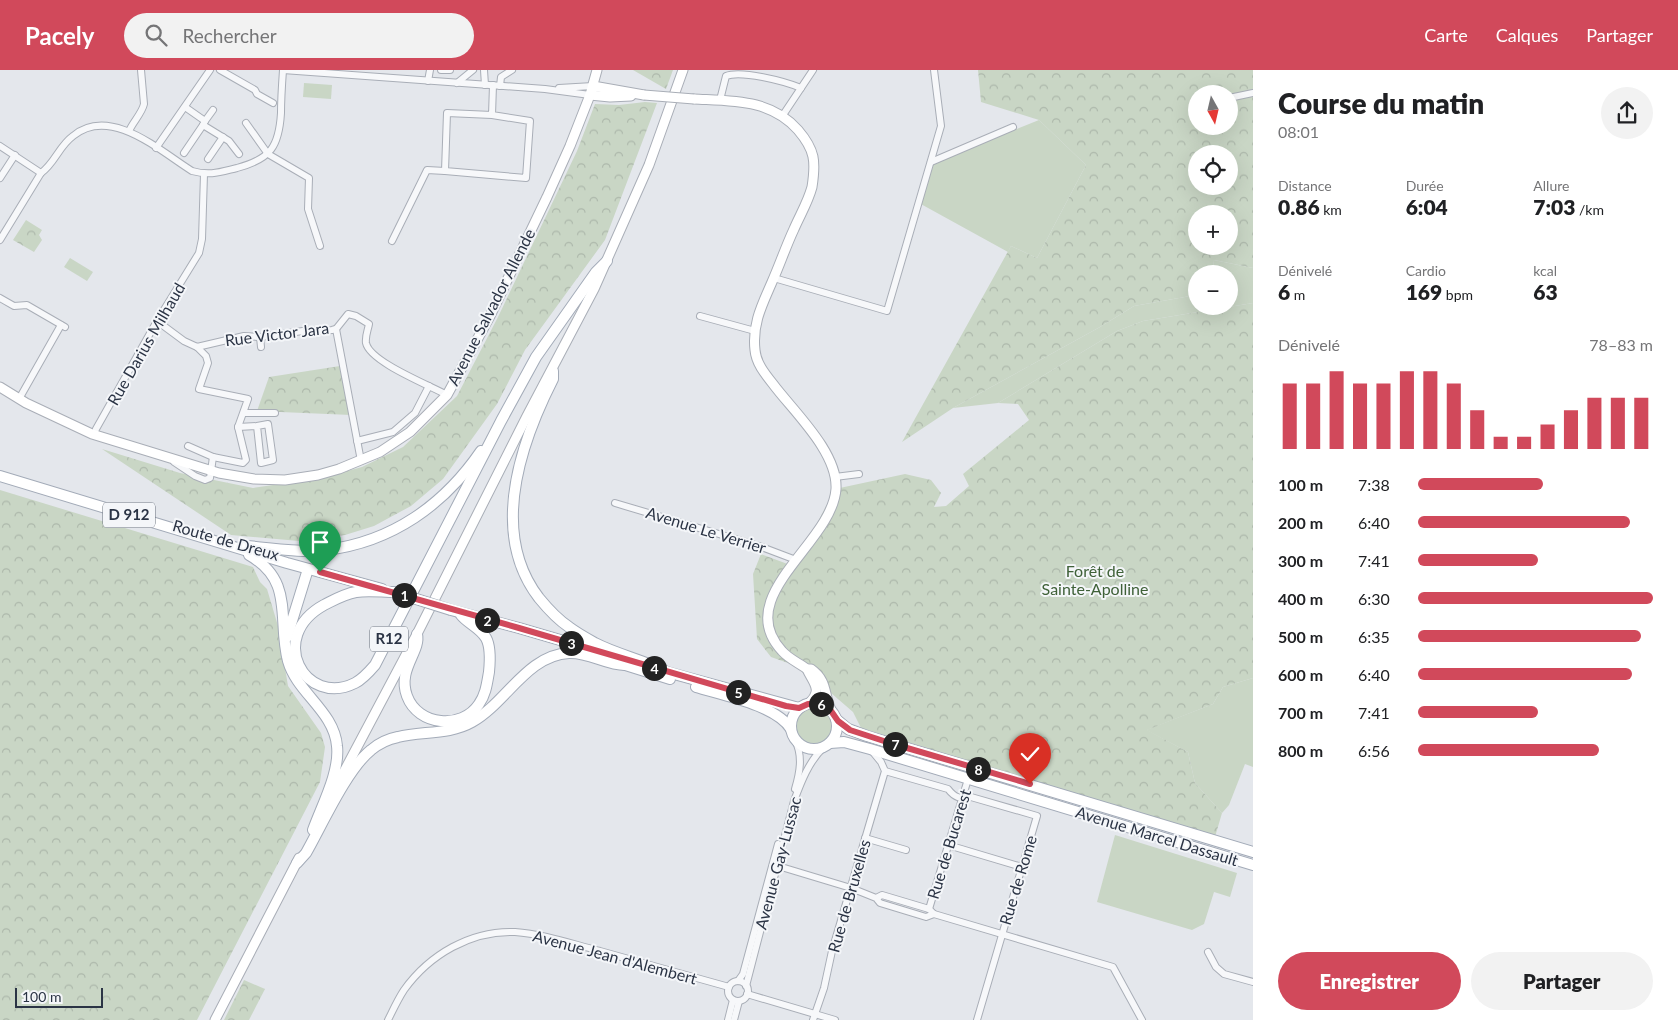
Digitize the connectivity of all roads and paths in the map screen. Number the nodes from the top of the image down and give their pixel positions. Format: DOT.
graph roads {
  1 [pos="141,70"];
  2 [pos="210,70"];
  3 [pos="220,70"];
  4 [pos="283,70"];
  5 [pos="430,70"];
  6 [pos="441,70"];
  7 [pos="450,70"];
  8 [pos="473,70"];
  9 [pos="484,70"];
  10 [pos="512,70"];
  11 [pos="597,70"];
  12 [pos="683,70"];
  13 [pos="812,70"];
  14 [pos="934,70"];
  15 [pos="428,81"];
  16 [pos="457,83"];
  17 [pos="485,85"];
  18 [pos="496,85"];
  19 [pos="801,88"];
  20 [pos="592,91"];
  21 [pos="1253,93"];
  22 [pos="1238,96"];
  23 [pos="720,100"];
  24 [pos="273,103"];
  25 [pos="186,108"];
  26 [pos="213,110"];
  27 [pos="492,115"];
  28 [pos="783,115"];
  29 [pos="204,123"];
  30 [pos="246,123"];
  31 [pos="1013,127"];
  32 [pos="129,131"];
  33 [pos="223,137"];
  34 [pos="0,146"];
  35 [pos="156,148"];
  36 [pos="184,153"];
  37 [pos="239,154"];
  38 [pos="268,154"];
  39 [pos="15,156"];
  40 [pos="208,159"];
  41 [pos="931,162"];
  42 [pos="445,171"];
  43 [pos="41,173"];
  44 [pos="204,174"];
  45 [pos="0,178"];
  46 [pos="0,240"];
  47 [pos="392,241"];
  48 [pos="320,246"];
  49 [pos="607,261"];
  50 [pos="774,278"];
  51 [pos="0,298"];
  52 [pos="700,316"];
  53 [pos="157,321"];
  54 [pos="336,328"];
  55 [pos="327,330"];
  56 [pos="755,331"];
  57 [pos="260,337"];
  58 [pos="328,338"];
  59 [pos="197,347"];
  60 [pos="261,347"];
  61 [pos="552,371"];
  62 [pos="429,386"];
  63 [pos="0,387"];
  64 [pos="447,395"];
  65 [pos="19,399"];
  66 [pos="244,413"];
  67 [pos="275,414"];
  68 [pos="501,421"];
  69 [pos="257,426"];
  70 [pos="238,427"];
  71 [pos="94,434"];
  72 [pos="357,441"];
  73 [pos="188,446"];
  74 [pos="213,457"];
  75 [pos="361,461"];
  76 [pos="210,469"];
  77 [pos="0,474"];
  78 [pos="859,474"];
  79 [pos="835,477"];
  80 [pos="615,503"];
  81 [pos="226,545"];
  82 [pos="246,546"];
  83 [pos="796,560"];
  84 [pos="314,568"];
  85 [pos="394,592"];
  86 [pos="455,611"];
  87 [pos="471,615"];
  88 [pos="416,634"];
  89 [pos="285,643"];
  90 [pos="625,665"];
  91 [pos="807,669"];
  92 [pos="669,672"];
  93 [pos="804,706"];
  94 [pos="834,715"];
  95 [pos="791,729"];
  96 [pos="795,740"];
  97 [pos="827,745"];
  98 [pos="870,749"];
  99 [pos="885,772"];
  100 [pos="968,779"];
  101 [pos="961,799"];
  102 [pos="313,830"];
  103 [pos="865,838"];
  104 [pos="948,845"];
  105 [pos="906,850"];
  106 [pos="1253,852"];
  107 [pos="297,864"];
  108 [pos="1253,865"];
  109 [pos="778,866"];
  110 [pos="1022,867"];
  111 [pos="851,888"];
  112 [pos="932,911"];
  113 [pos="1002,933"];
  114 [pos="1208,952"];
  115 [pos="738,982"];
  116 [pos="1253,982"];
  117 [pos="746,986"];
  118 [pos="729,987"];
  119 [pos="747,994"];
  120 [pos="736,1000"];
  121 [pos="814,1017"];
  122 [pos="215,1020"];
  123 [pos="388,1020"];
  124 [pos="728,1020"];
  125 [pos="734,1020"];
  126 [pos="835,1020"];
  127 [pos="977,1020"];
  128 [pos="1142,1020"];
  1 -- 32 [label="street"];
  2 -- 25 [label="street"];
  3 -- 24 [label="street"];
  4 -- 15 [label="street"];
  4 -- 38 [label="street"];
  5 -- 15 [label="street"];
  6 -- 7 [label="street"];
  8 -- 16 [label="street"];
  9 -- 17 [label="street"];
  10 -- 18 [label="street"];
  11 -- 20 [label="street, Avenue Salvador Allende"];
  12 -- 49 [label="street, R12"];
  13 -- 19 [label="street"];
  14 -- 41 [label="street"];
  15 -- 16 [label="street"];
  16 -- 17 [label="street"];
  17 -- 18 [label="street"];
  18 -- 20 [label="street"];
  18 -- 27 [label="street"];
  19 -- 23 [label="street"];
  19 -- 28 [label="street"];
  20 -- 23 [label="street, bridge"];
  20 -- 64 [label="street, Avenue Salvador Allende"];
  21 -- 22 [label="street"];
  23 -- 28 [label="street"];
  25 -- 29 [label="street"];
  25 -- 35 [label="street"];
  26 -- 29 [label="street"];
  27 -- 42 [label="street"];
  27 -- 42 [label="street"];
  28 -- 50 [label="street"];
  29 -- 33 [label="street"];
  29 -- 36 [label="street"];
  30 -- 38 [label="street"];
  31 -- 41 [label="street"];
  32 -- 35 [label="street"];
  32 -- 43 [label="street"];
  33 -- 37 [label="street"];
  33 -- 40 [label="street"];
  34 -- 39 [label="street"];
  35 -- 44 [label="street"];
  38 -- 44 [label="street"];
  38 -- 48 [label="street"];
  39 -- 43 [label="street"];
  39 -- 45 [label="street"];
  41 -- 50 [label="street"];
  42 -- 47 [label="street"];
  43 -- 46 [label="street"];
  44 -- 53 [label="street, Rue Darius Milhaud"];
  49 -- 61 [label="street, R12"];
  49 -- 68 [label="main road, R12"];
  50 -- 56 [label="street"];
  51 -- 65 [label="street"];
  52 -- 56 [label="street"];
  53 -- 59 [label="street"];
  53 -- 71 [label="street, Rue Darius Milhaud"];
  54 -- 55 [label="street, Rue Victor Jara"];
  54 -- 62 [label="street, Rue Victor Jara"];
  54 -- 72 [label="street"];
  55 -- 57 [label="street, Rue Victor Jara"];
  55 -- 58 [label="street"];
  56 -- 79 [label="street"];
  57 -- 59 [label="street, Rue Victor Jara"];
  57 -- 60 [label="street"];
  59 -- 66 [label="street"];
  61 -- 88 [label="street, R12"];
  61 -- 92 [label="main road, R12"];
  62 -- 64 [label="street, Rue Victor Jara"];
  62 -- 72 [label="street"];
  63 -- 65 [label="street, Avenue Salvador Allende"];
  64 -- 75 [label="street, Avenue Salvador Allende"];
  65 -- 71 [label="street, Avenue Salvador Allende"];
  66 -- 67 [label="street"];
  66 -- 70 [label="street"];
  68 -- 82 [label="main road, R12"];
  68 -- 85 [label="main road, R12"];
  69 -- 69 [label="street"];
  69 -- 70 [label="street"];
  70 -- 74 [label="street"];
  71 -- 76 [label="street, Avenue Salvador Allende"];
  72 -- 75 [label="street"];
  73 -- 74 [label="street"];
  74 -- 76 [label="street"];
  75 -- 76 [label="street, Avenue Salvador Allende"];
  77 -- 81 [label="main road, Route de Dreux / D 912"];
  77 -- 82 [label="main road, Route de Dreux / D 912"];
  78 -- 79 [label="street"];
  79 -- 83 [label="street"];
  80 -- 83 [label="street, Avenue Le Verrier"];
  81 -- 84 [label="main road, Route de Dreux / D 912"];
  81 -- 89 [label="main road, R12"];
  82 -- 84 [label="main road, Route de Dreux / D 912"];
  83 -- 91 [label="street"];
  84 -- 85 [label="main road, Route de Dreux / D 912"];
  84 -- 89 [label="main road"];
  85 -- 86 [label="main road, Route de Dreux / D 912, bridge"];
  86 -- 87 [label="main road, Route de Dreux / D 912"];
  86 -- 88 [label="main road, R12"];
  87 -- 90 [label="main road, Route de Dreux / D 912"];
  87 -- 92 [label="main road, Route de Dreux / D 912"];
  88 -- 102 [label="street, R12"];
  89 -- 102 [label="main road, R12"];
  90 -- 95 [label="main road, Route de Dreux / D 912"];
  90 -- 107 [label="main road, R12"];
  91 -- 93 [label="street"];
  91 -- 94 [label="street"];
  92 -- 93 [label="main road, Route de Dreux / D 912"];
  93 -- 94 [label="main road"];
  93 -- 95 [label="main road"];
  94 -- 97 [label="main road"];
  94 -- 106 [label="main road, Avenue Marcel Dassault"];
  95 -- 96 [label="main road"];
  96 -- 97 [label="main road"];
  96 -- 115 [label="street, Avenue Gay-Lussac"];
  97 -- 98 [label="main road, Avenue Marcel Dassault"];
  97 -- 109 [label="street, Avenue Gay-Lussac"];
  98 -- 99 [label="street"];
  98 -- 100 [label="main road, Avenue Marcel Dassault"];
  99 -- 101 [label="street"];
  99 -- 103 [label="street, Rue de Bruxelles"];
  100 -- 101 [label="street, Rue de Bucarest"];
  100 -- 108 [label="main road, Avenue Marcel Dassault"];
  101 -- 104 [label="street, Rue de Bucarest"];
  101 -- 110 [label="street, Rue de Rome"];
  102 -- 107 [label="street, R12"];
  103 -- 105 [label="street"];
  103 -- 111 [label="street, Rue de Bruxelles"];
  104 -- 110 [label="street"];
  104 -- 112 [label="street, Rue de Bucarest"];
  107 -- 122 [label="street, R12"];
  109 -- 111 [label="street"];
  109 -- 117 [label="street, Avenue Gay-Lussac"];
  110 -- 113 [label="street, Rue de Rome"];
  111 -- 112 [label="street"];
  111 -- 121 [label="street, Rue de Bruxelles"];
  112 -- 113 [label="street"];
  113 -- 127 [label="street, Rue de Rome"];
  113 -- 128 [label="street"];
  114 -- 116 [label="street"];
  115 -- 117 [label="street"];
  115 -- 118 [label="street"];
  117 -- 119 [label="street"];
  118 -- 120 [label="street"];
  118 -- 123 [label="street, Avenue Jean d'Alembert"];
  119 -- 120 [label="street"];
  119 -- 121 [label="street"];
  120 -- 124 [label="street"];
  120 -- 125 [label="street"];
  121 -- 126 [label="street"];
}
